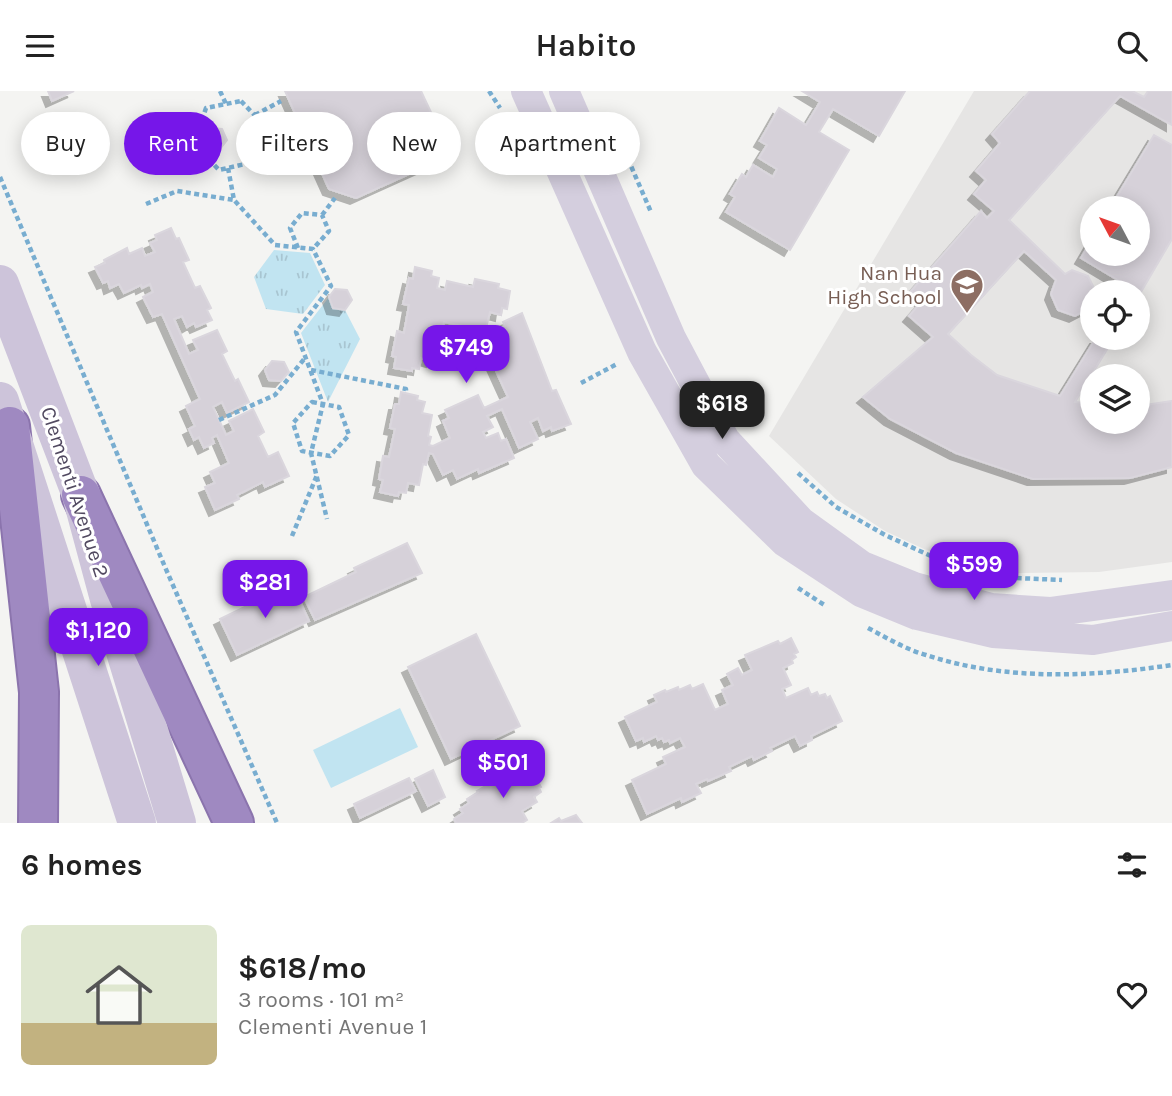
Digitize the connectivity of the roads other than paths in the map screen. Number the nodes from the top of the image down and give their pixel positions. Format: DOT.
graph roads {
  1 [pos="526,91"];
  2 [pos="564,91"];
  3 [pos="0,284"];
  4 [pos="5,414"];
  5 [pos="80,495"];
  6 [pos="1172,595"];
  7 [pos="1172,626"];
  8 [pos="38,823"];
  9 [pos="137,823"];
  10 [pos="177,823"];
  11 [pos="234,823"];
  1 -- 7 [label="street"];
  2 -- 6 [label="street"];
  3 -- 5 [label="main road, Clementi Avenue 2"];
  4 -- 8 [label="highway"];
  4 -- 9 [label="main road, Clementi Avenue 2"];
  5 -- 10 [label="main road, Clementi Avenue 2"];
  5 -- 11 [label="highway"];
}
